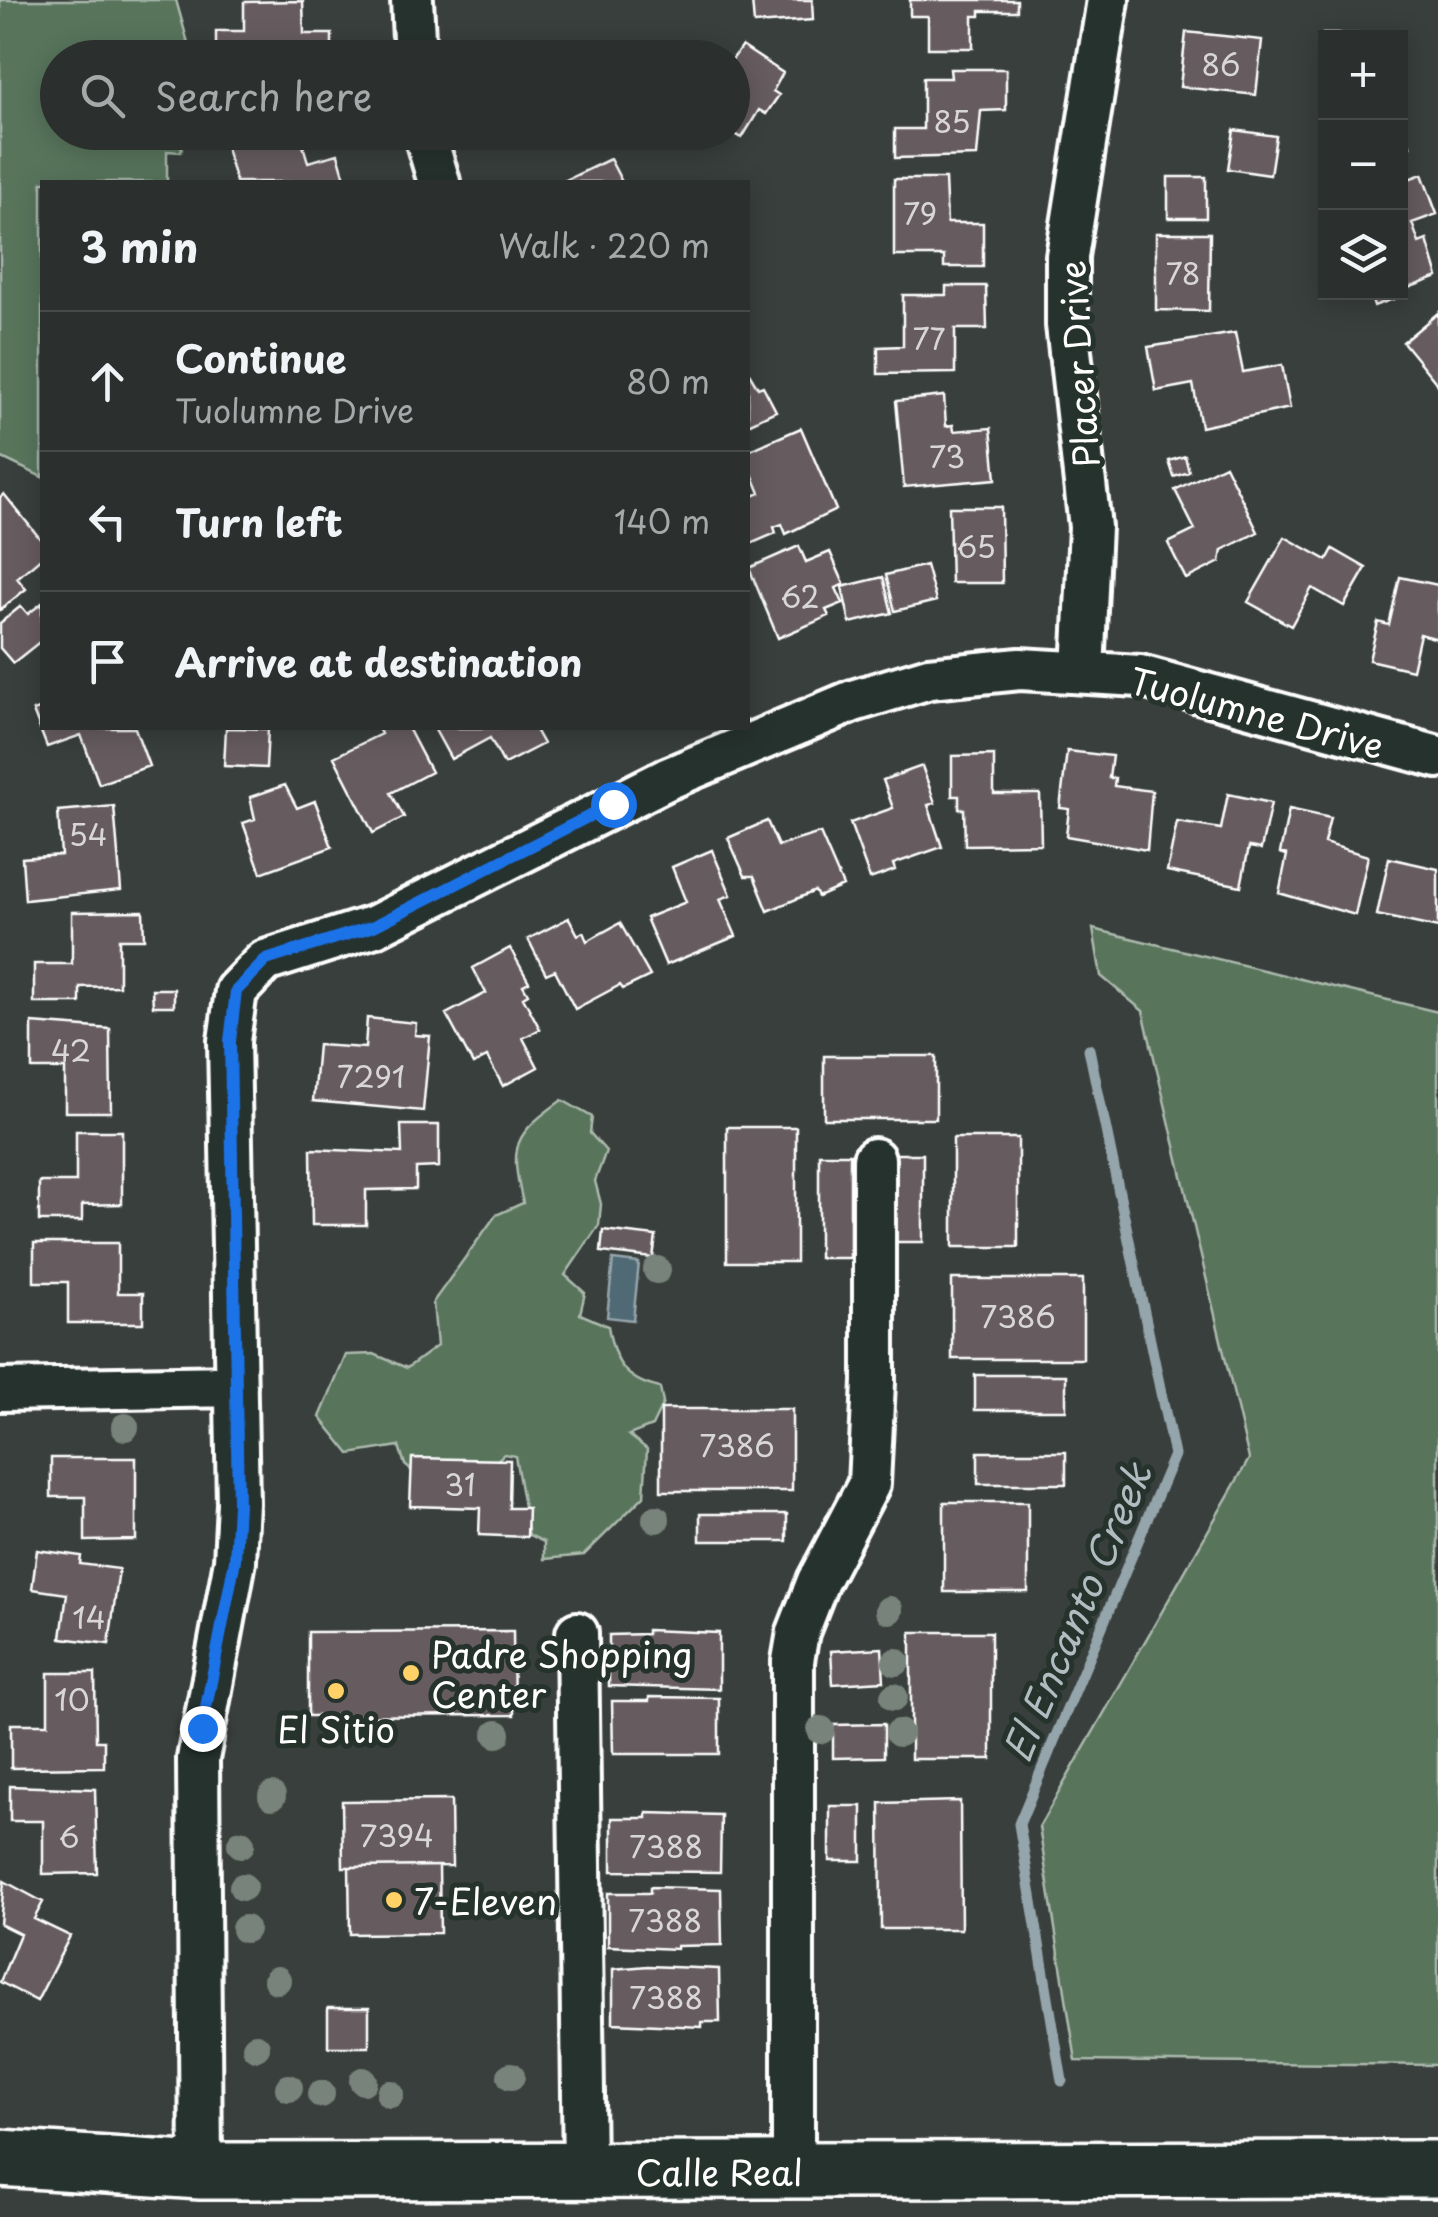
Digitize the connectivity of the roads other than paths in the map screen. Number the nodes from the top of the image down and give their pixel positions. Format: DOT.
graph roads {
  1 [pos="412,0"];
  2 [pos="1108,0"];
  3 [pos="414,40"];
  4 [pos="429,150"];
  5 [pos="438,180"];
  6 [pos="1083,671"];
  7 [pos="733,738"];
  8 [pos="1438,758"];
  9 [pos="874,1159"];
  10 [pos="236,1386"];
  11 [pos="0,1390"];
  12 [pos="577,1634"];
  13 [pos="0,2158"];
  14 [pos="1438,2169"];
  15 [pos="794,2170"];
  16 [pos="200,2171"];
  17 [pos="584,2172"];
  1 -- 3 [label="street"];
  2 -- 6 [label="street, Placer Drive"];
  4 -- 5 [label="street"];
  6 -- 7 [label="street, Tuolumne Drive"];
  6 -- 8 [label="street, Tuolumne Drive"];
  7 -- 10 [label="street, Tuolumne Drive"];
  9 -- 15 [label="street"];
  10 -- 11 [label="street"];
  10 -- 16 [label="street"];
  12 -- 17 [label="street"];
  13 -- 16 [label="street, Calle Real"];
  14 -- 15 [label="street, Calle Real"];
  15 -- 17 [label="street, Calle Real"];
  16 -- 17 [label="street, Calle Real"];
}
